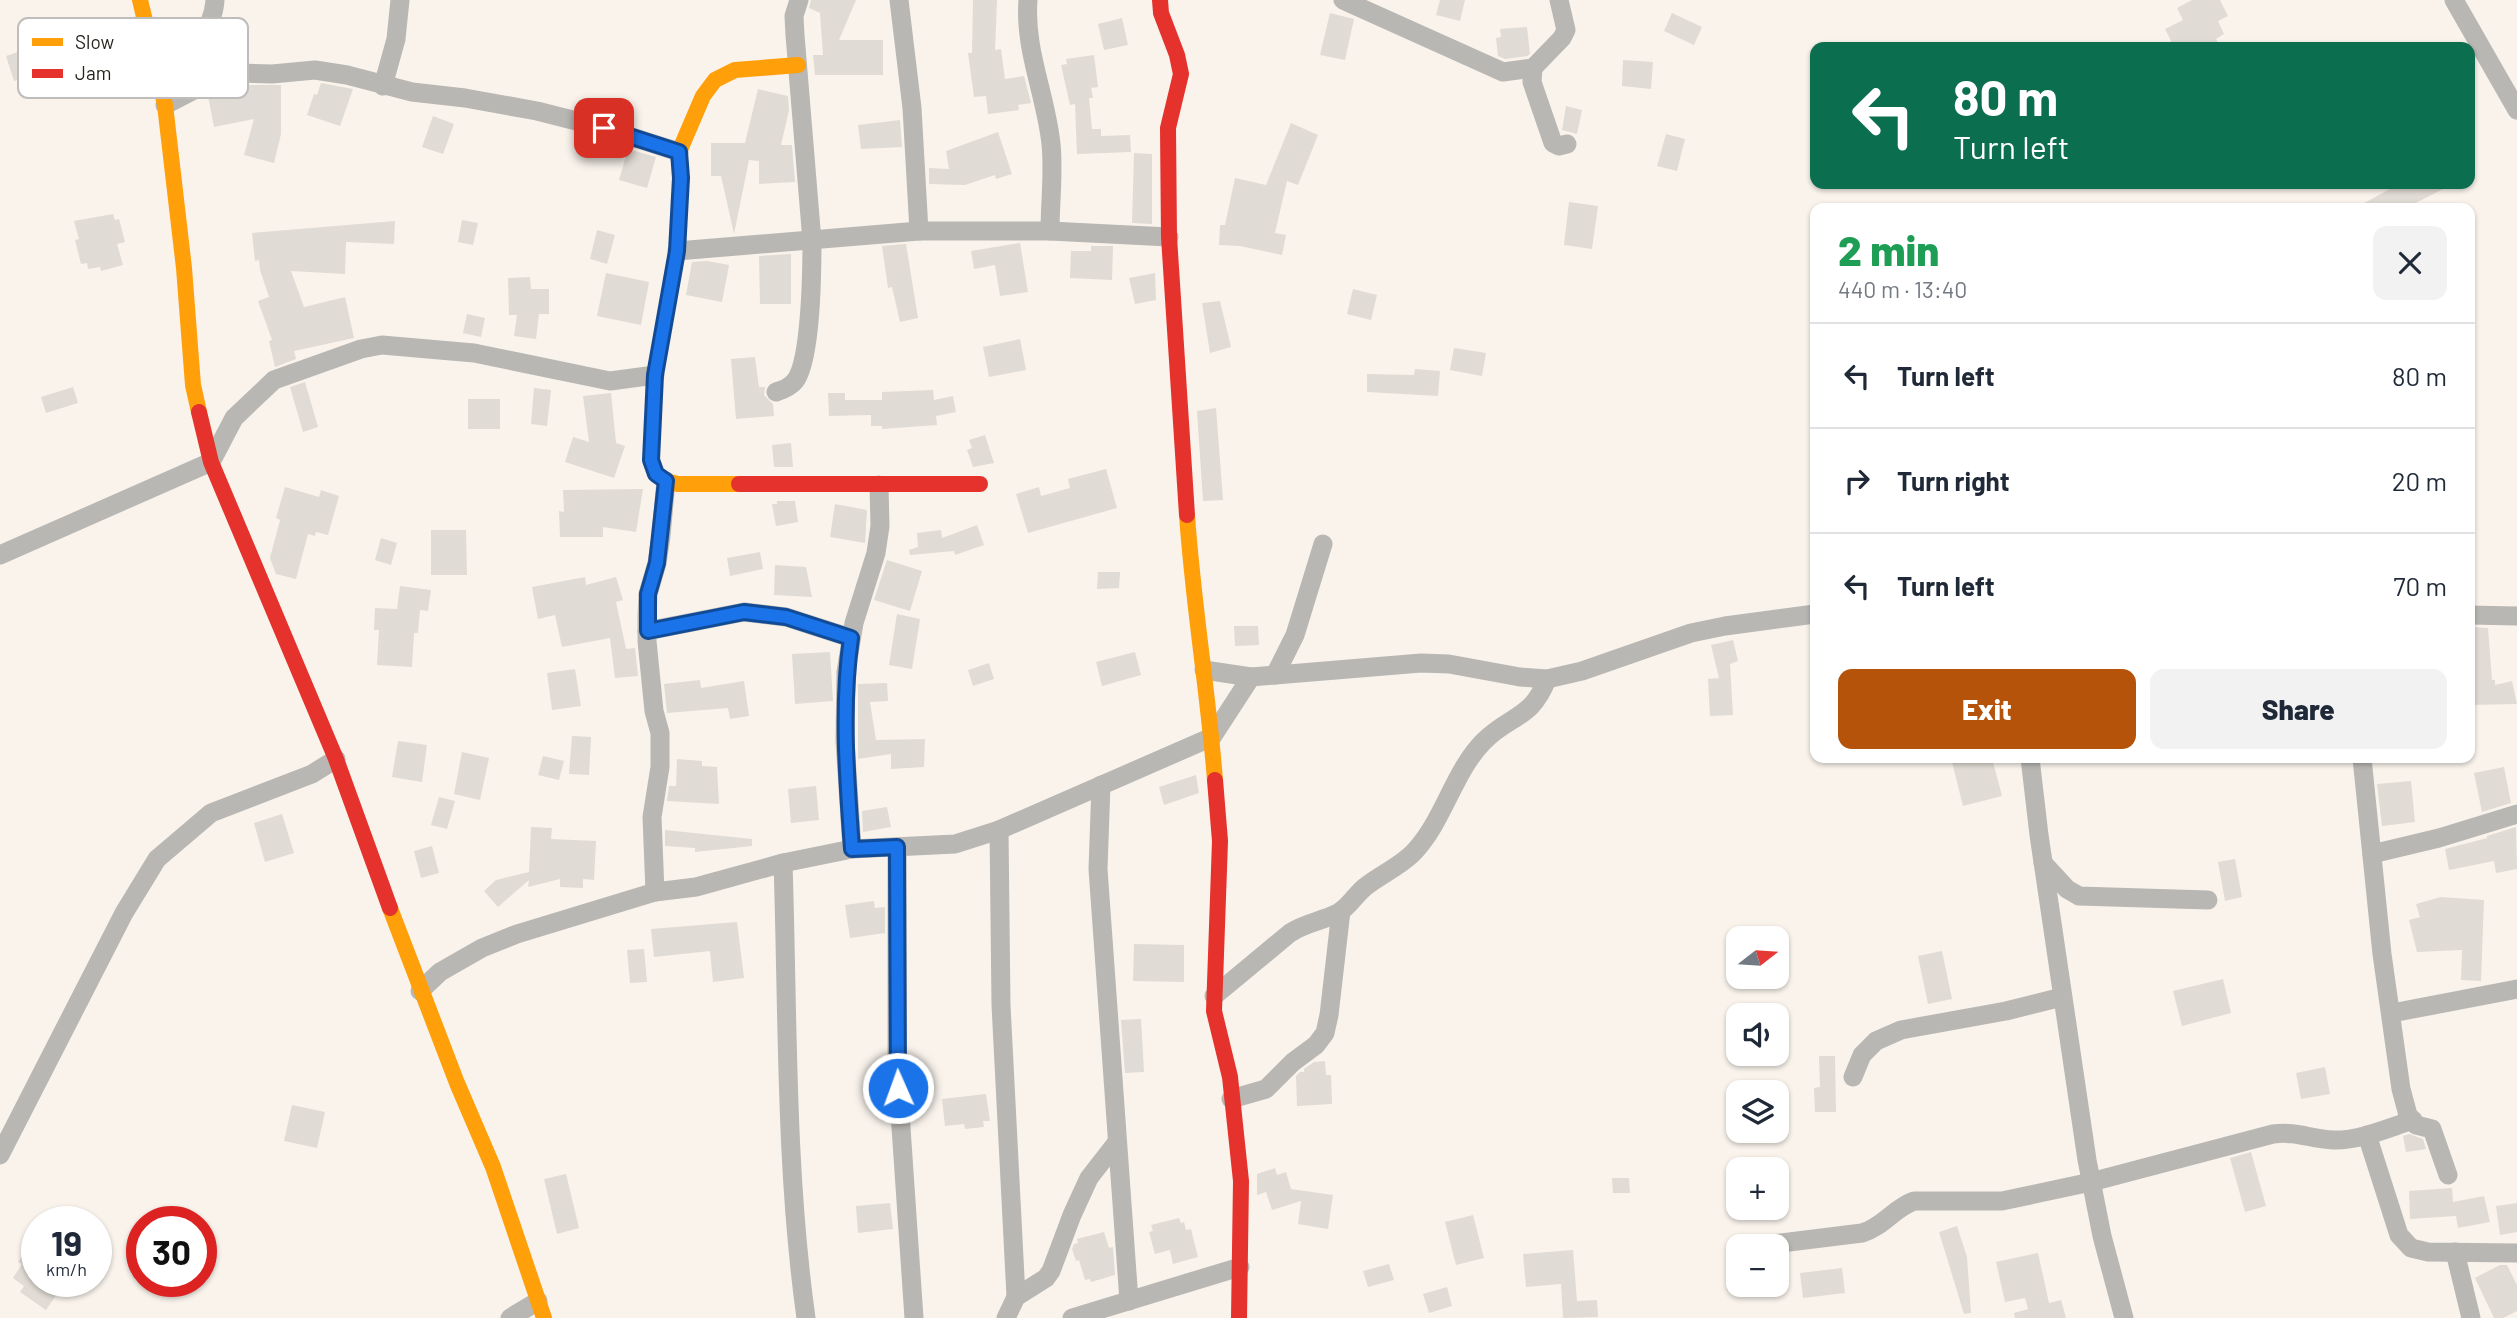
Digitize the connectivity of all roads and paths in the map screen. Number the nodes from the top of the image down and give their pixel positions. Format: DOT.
graph roads {
  1 [pos="140,0"];
  2 [pos="215,0"];
  3 [pos="400,0"];
  4 [pos="799,0"];
  5 [pos="899,0"];
  6 [pos="1028,0"];
  7 [pos="1160,0"];
  8 [pos="1343,0"];
  9 [pos="1559,0"];
  10 [pos="2454,0"];
  11 [pos="144,18"];
  12 [pos="211,18"];
  13 [pos="797,65"];
  14 [pos="1533,68"];
  15 [pos="248,73"];
  16 [pos="383,86"];
  17 [pos="163,98"];
  18 [pos="178,98"];
  19 [pos="165,105"];
  20 [pos="2517,110"];
  21 [pos="1567,144"];
  22 [pos="679,152"];
  23 [pos="919,231"];
  24 [pos="1050,231"];
  25 [pos="1169,237"];
  26 [pos="812,241"];
  27 [pos="677,251"];
  28 [pos="655,375"];
  29 [pos="776,392"];
  30 [pos="211,462"];
  31 [pos="666,481"];
  32 [pos="980,484"];
  33 [pos="878,485"];
  34 [pos="1323,544"];
  35 [pos="0,555"];
  36 [pos="1810,615"];
  37 [pos="2475,615"];
  38 [pos="2517,616"];
  39 [pos="648,631"];
  40 [pos="851,638"];
  41 [pos="1204,670"];
  42 [pos="1275,675"];
  43 [pos="1251,677"];
  44 [pos="1547,679"];
  45 [pos="1212,737"];
  46 [pos="337,759"];
  47 [pos="2031,763"];
  48 [pos="2363,763"];
  49 [pos="1101,785"];
  50 [pos="2517,814"];
  51 [pos="999,830"];
  52 [pos="897,847"];
  53 [pos="852,849"];
  54 [pos="2372,854"];
  55 [pos="783,863"];
  56 [pos="2043,863"];
  57 [pos="655,892"];
  58 [pos="2208,901"];
  59 [pos="1341,911"];
  60 [pos="2517,989"];
  61 [pos="420,991"];
  62 [pos="1214,996"];
  63 [pos="2063,998"];
  64 [pos="2392,1013"];
  65 [pos="1853,1077"];
  66 [pos="1231,1099"];
  67 [pos="2413,1120"];
  68 [pos="2367,1135"];
  69 [pos="1118,1142"];
  70 [pos="0,1155"];
  71 [pos="2448,1175"];
  72 [pos="2091,1182"];
  73 [pos="1789,1242"];
  74 [pos="2455,1252"];
  75 [pos="2517,1253"];
  76 [pos="1240,1267"];
  77 [pos="1016,1297"];
  78 [pos="1129,1301"];
  79 [pos="541,1310"];
  80 [pos="510,1318"];
  81 [pos="806,1318"];
  82 [pos="914,1318"];
  83 [pos="1006,1318"];
  84 [pos="1072,1318"];
  85 [pos="1239,1318"];
  86 [pos="2124,1318"];
  87 [pos="2471,1318"];
  1 -- 11 [label="street"];
  2 -- 12 [label="street"];
  3 -- 16 [label="street"];
  4 -- 13 [label="street"];
  5 -- 23 [label="street"];
  6 -- 24 [label="street"];
  7 -- 25 [label="street"];
  8 -- 14 [label="street"];
  9 -- 14 [label="street"];
  10 -- 20 [label="street"];
  13 -- 22 [label="street"];
  13 -- 26 [label="street"];
  14 -- 21 [label="street"];
  15 -- 16 [label="street"];
  16 -- 22 [label="street"];
  17 -- 19 [label="street"];
  18 -- 19 [label="street"];
  19 -- 30 [label="street"];
  22 -- 27 [label="street"];
  23 -- 24 [label="street"];
  23 -- 26 [label="street"];
  24 -- 25 [label="street"];
  25 -- 41 [label="street"];
  26 -- 27 [label="street"];
  26 -- 29 [label="street"];
  27 -- 28 [label="street"];
  28 -- 30 [label="street"];
  28 -- 31 [label="street"];
  30 -- 35 [label="street"];
  30 -- 46 [label="street"];
  31 -- 33 [label="street"];
  31 -- 39 [label="street"];
  32 -- 33 [label="street"];
  33 -- 40 [label="street"];
  34 -- 42 [label="street"];
  36 -- 44 [label="street"];
  37 -- 38 [label="street"];
  39 -- 40 [label="street"];
  39 -- 57 [label="street"];
  40 -- 53 [label="street"];
  41 -- 43 [label="street"];
  41 -- 45 [label="street"];
  42 -- 43 [label="street"];
  42 -- 44 [label="street"];
  43 -- 45 [label="street"];
  44 -- 59 [label="street"];
  45 -- 49 [label="street"];
  45 -- 62 [label="street"];
  46 -- 61 [label="street"];
  46 -- 70 [label="street"];
  47 -- 56 [label="street"];
  48 -- 54 [label="street"];
  49 -- 51 [label="street"];
  49 -- 69 [label="street"];
  50 -- 54 [label="street"];
  51 -- 52 [label="street"];
  51 -- 77 [label="street"];
  52 -- 53 [label="street"];
  52 -- 82 [label="street"];
  53 -- 55 [label="street"];
  54 -- 64 [label="street"];
  55 -- 57 [label="street"];
  55 -- 81 [label="street"];
  56 -- 58 [label="street"];
  56 -- 63 [label="street"];
  57 -- 61 [label="street"];
  59 -- 62 [label="street"];
  59 -- 66 [label="street"];
  60 -- 64 [label="street"];
  61 -- 79 [label="street"];
  62 -- 66 [label="street"];
  63 -- 65 [label="street"];
  63 -- 72 [label="street"];
  64 -- 67 [label="street"];
  66 -- 76 [label="street"];
  67 -- 68 [label="street"];
  67 -- 71 [label="street"];
  68 -- 72 [label="street"];
  68 -- 74 [label="street"];
  69 -- 77 [label="street"];
  69 -- 78 [label="street"];
  72 -- 73 [label="street"];
  72 -- 86 [label="street"];
  74 -- 75 [label="street"];
  74 -- 87 [label="street"];
  76 -- 78 [label="street"];
  76 -- 85 [label="street"];
  77 -- 83 [label="street"];
  78 -- 84 [label="street"];
  79 -- 80 [label="street"];
}
